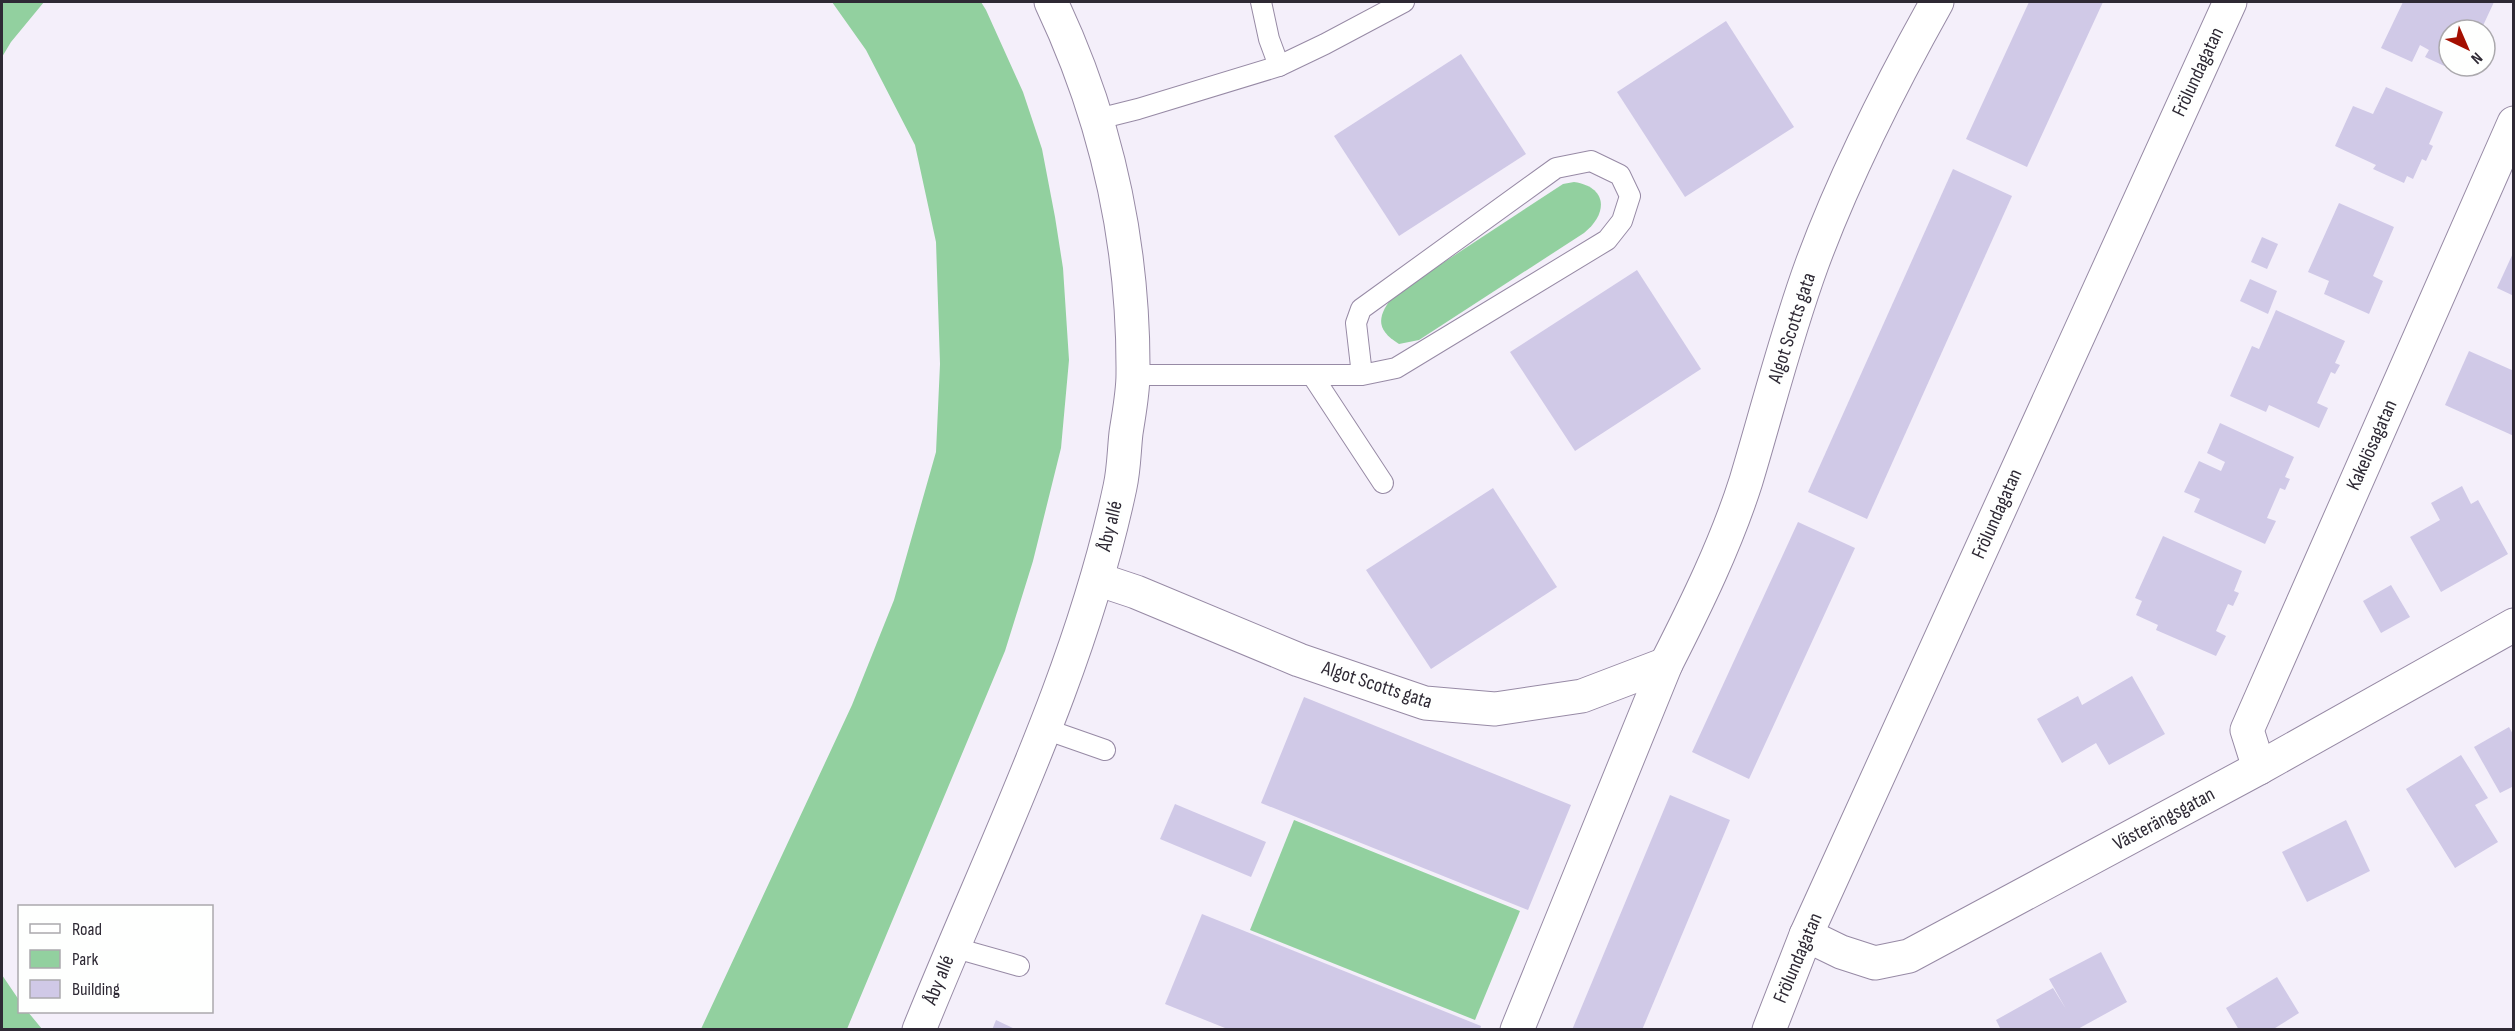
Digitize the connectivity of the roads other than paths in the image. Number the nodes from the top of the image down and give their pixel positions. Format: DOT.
graph roads {
  1 [pos="1051,2"];
  2 [pos="1261,2"];
  3 [pos="1404,2"];
  4 [pos="1937,2"];
  5 [pos="2230,2"];
  6 [pos="1279,66"];
  7 [pos="1098,119"];
  8 [pos="2514,123"];
  9 [pos="1133,375"];
  10 [pos="1311,375"];
  11 [pos="1362,375"];
  12 [pos="1383,483"];
  13 [pos="1097,579"];
  14 [pos="2514,626"];
  15 [pos="1666,664"];
  16 [pos="1045,729"];
  17 [pos="1105,750"];
  18 [pos="2259,768"];
  19 [pos="1806,935"];
  20 [pos="952,947"];
  21 [pos="1020,966"];
  22 [pos="919,1029"];
  23 [pos="1517,1029"];
  24 [pos="1768,1029"];
  1 -- 7 [label="street, Åby allé"];
  2 -- 6 [label="lane"];
  3 -- 6 [label="lane"];
  4 -- 15 [label="street, Algot Scotts gata"];
  5 -- 19 [label="street, Frölundagatan"];
  6 -- 7 [label="lane"];
  7 -- 9 [label="street, Åby allé"];
  8 -- 18 [label="street, Kakelösagatan"];
  9 -- 10 [label="lane"];
  9 -- 13 [label="street, Åby allé"];
  10 -- 11 [label="lane"];
  10 -- 12 [label="lane"];
  11 -- 11 [label="lane"];
  13 -- 15 [label="street, Algot Scotts gata"];
  13 -- 16 [label="street, Åby allé"];
  14 -- 18 [label="street, Västerängsgatan"];
  15 -- 23 [label="street, Algot Scotts gata"];
  16 -- 17 [label="lane"];
  16 -- 20 [label="street, Åby allé"];
  18 -- 19 [label="street, Västerängsgatan"];
  19 -- 24 [label="street, Frölundagatan"];
  20 -- 21 [label="lane"];
  20 -- 22 [label="street, Åby allé"];
}
